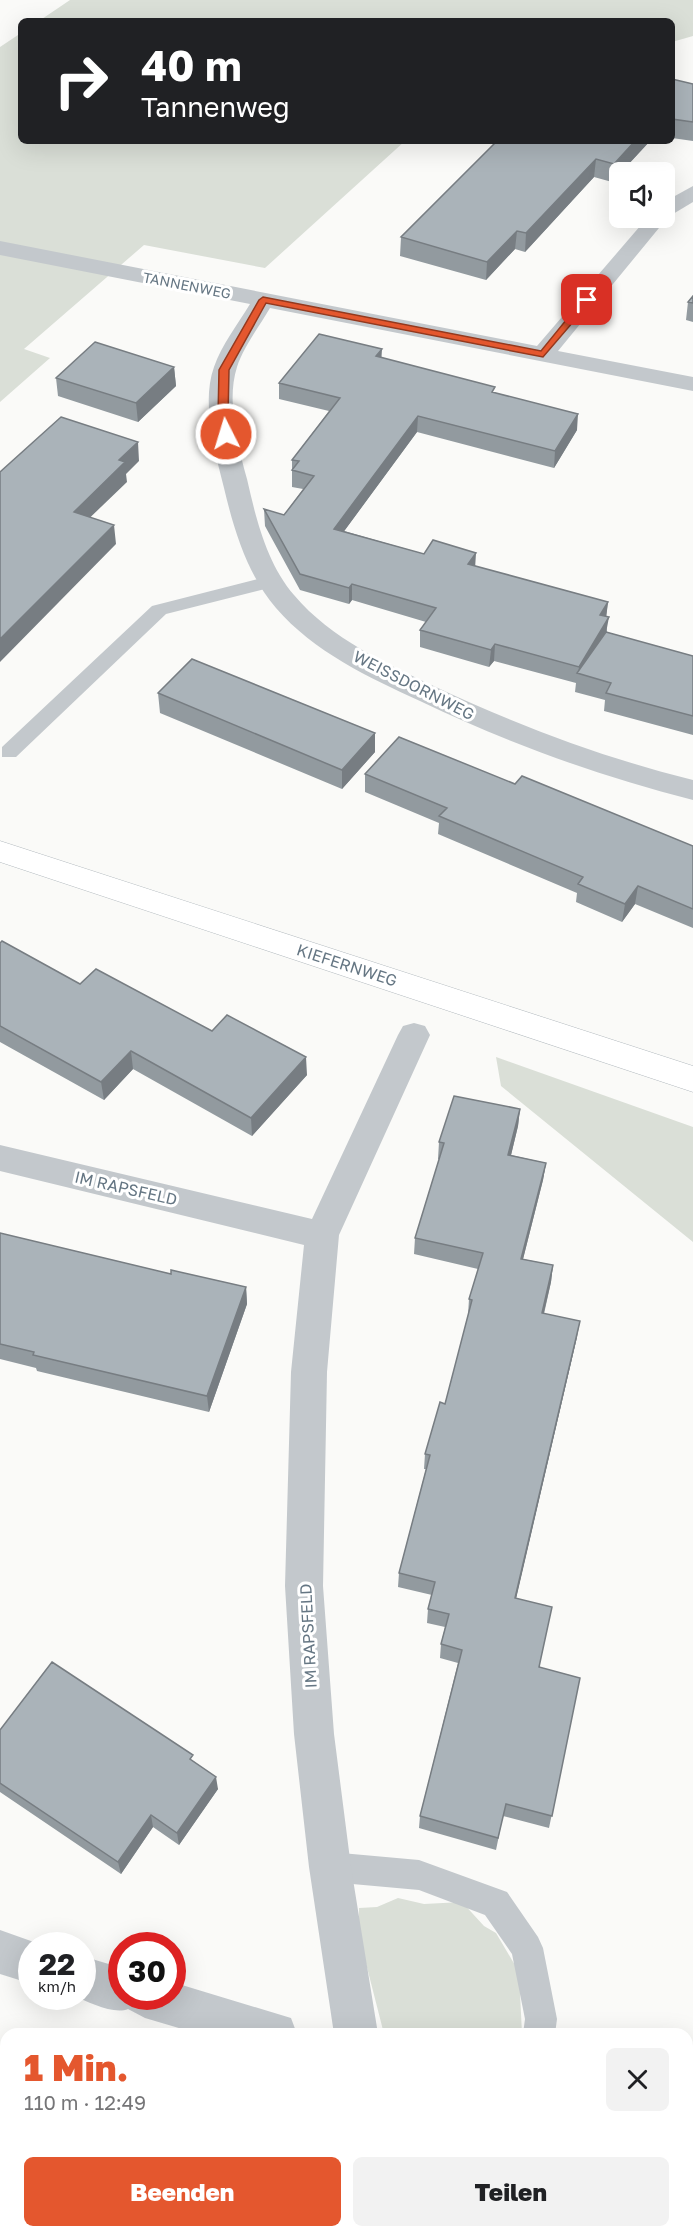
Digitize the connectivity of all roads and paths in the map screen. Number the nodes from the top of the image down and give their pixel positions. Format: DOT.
graph roads {
  1 [pos="693,192"];
  2 [pos="675,204"];
  3 [pos="650,228"];
  4 [pos="0,248"];
  5 [pos="263,300"];
  6 [pos="543,354"];
  7 [pos="693,384"];
  8 [pos="270,582"];
  9 [pos="9,752"];
  10 [pos="693,790"];
  11 [pos="0,851"];
  12 [pos="414,1035"];
  13 [pos="693,1079"];
  14 [pos="0,1158"];
  15 [pos="322,1235"];
  16 [pos="330,1867"];
  17 [pos="0,1952"];
  18 [pos="18,1958"];
  19 [pos="186,2008"];
  20 [pos="255,2028"];
  21 [pos="355,2028"];
  22 [pos="540,2028"];
  1 -- 2 [label="street"];
  3 -- 6 [label="street"];
  4 -- 5 [label="street, TANNENWEG"];
  5 -- 6 [label="street, TANNENWEG"];
  5 -- 8 [label="street, WEISSDORNWEG"];
  6 -- 7 [label="street, TANNENWEG"];
  8 -- 9 [label="lane"];
  8 -- 10 [label="street, WEISSDORNWEG"];
  11 -- 13 [label="street, KIEFERNWEG"];
  12 -- 15 [label="street, IM RAPSFELD"];
  14 -- 15 [label="street, IM RAPSFELD"];
  15 -- 16 [label="street, IM RAPSFELD"];
  16 -- 21 [label="street, IM RAPSFELD"];
  16 -- 22 [label="lane"];
  17 -- 18 [label="street"];
  19 -- 20 [label="street"];
}
